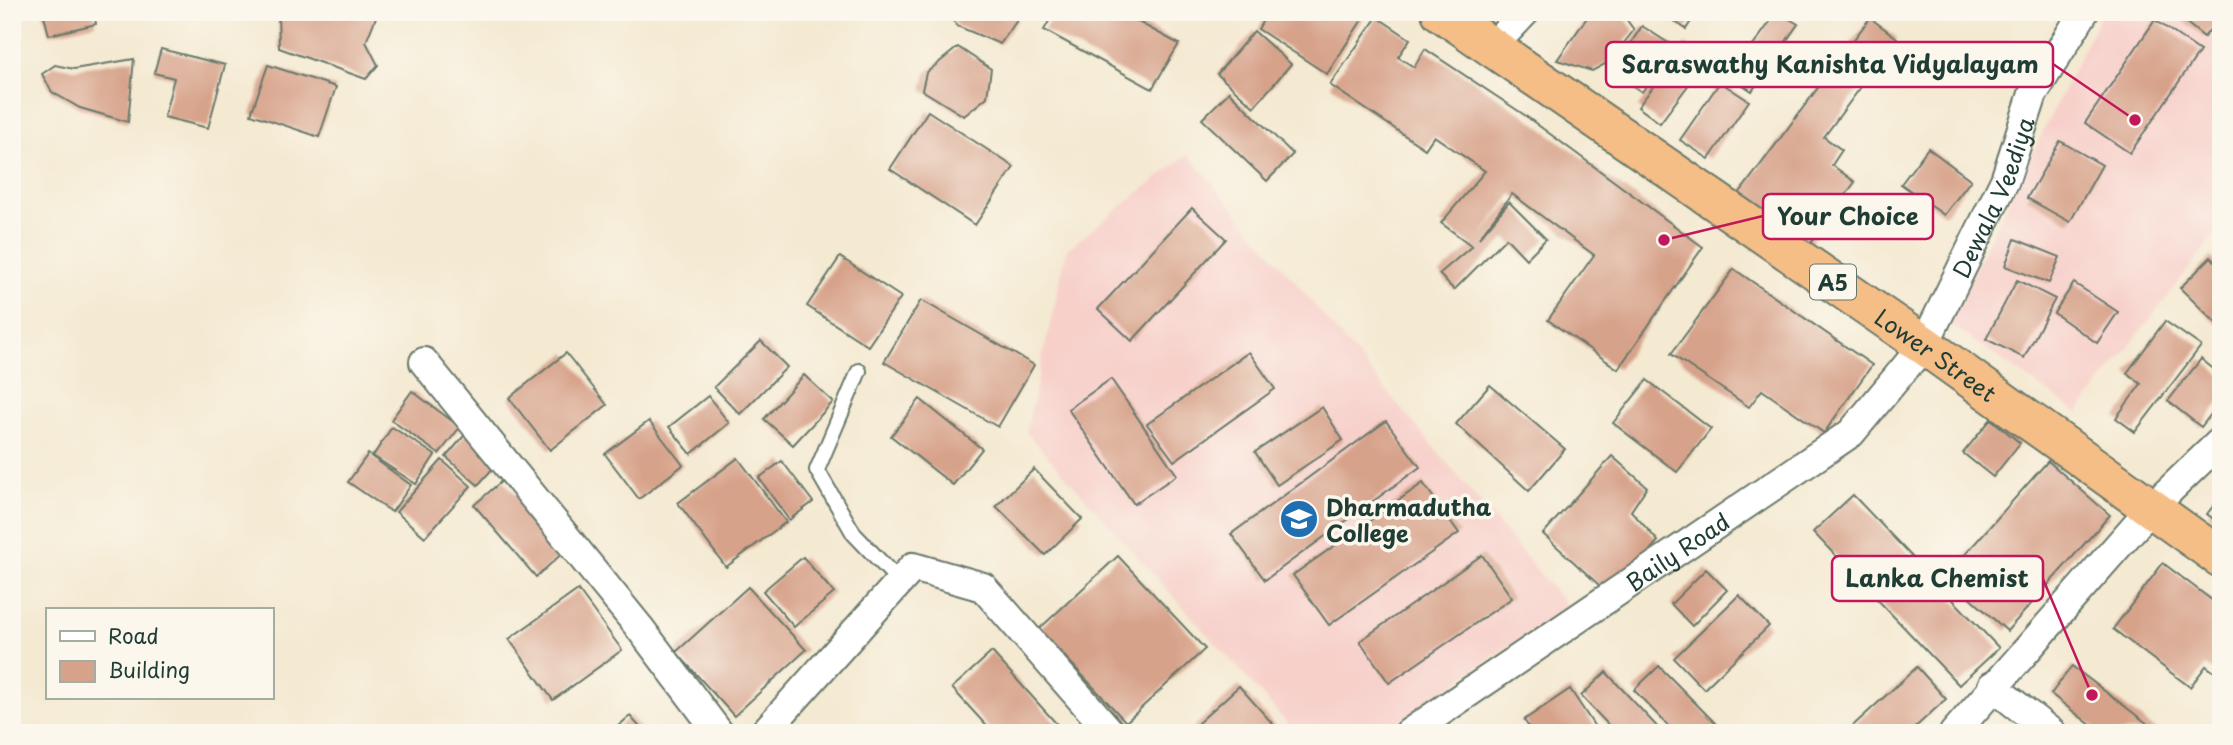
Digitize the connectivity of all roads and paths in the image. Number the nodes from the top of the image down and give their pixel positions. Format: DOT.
graph roads {
  1 [pos="1441,12"];
  2 [pos="1525,12"];
  3 [pos="2084,12"];
  4 [pos="1491,48"];
  5 [pos="1924,345"];
  6 [pos="424,362"];
  7 [pos="859,371"];
  8 [pos="2221,441"];
  9 [pos="2152,507"];
  10 [pos="2221,558"];
  11 [pos="900,582"];
  12 [pos="1992,686"];
  13 [pos="719,733"];
  14 [pos="764,733"];
  15 [pos="1111,733"];
  16 [pos="1409,733"];
  17 [pos="1954,733"];
  18 [pos="2052,733"];
  1 -- 4 [label="highway, Lower Street / A5"];
  2 -- 4 [label="street"];
  3 -- 5 [label="street, Dewala Veediya"];
  4 -- 5 [label="highway, Lower Street / A5"];
  5 -- 9 [label="highway, Lower Street / A5"];
  5 -- 16 [label="street, Baily Road"];
  6 -- 13 [label="street"];
  7 -- 11 [label="lane"];
  8 -- 9 [label="street"];
  9 -- 10 [label="highway, Lower Street / A5"];
  9 -- 12 [label="street"];
  11 -- 14 [label="street"];
  11 -- 15 [label="street"];
  12 -- 17 [label="street"];
  12 -- 18 [label="street"];
}
